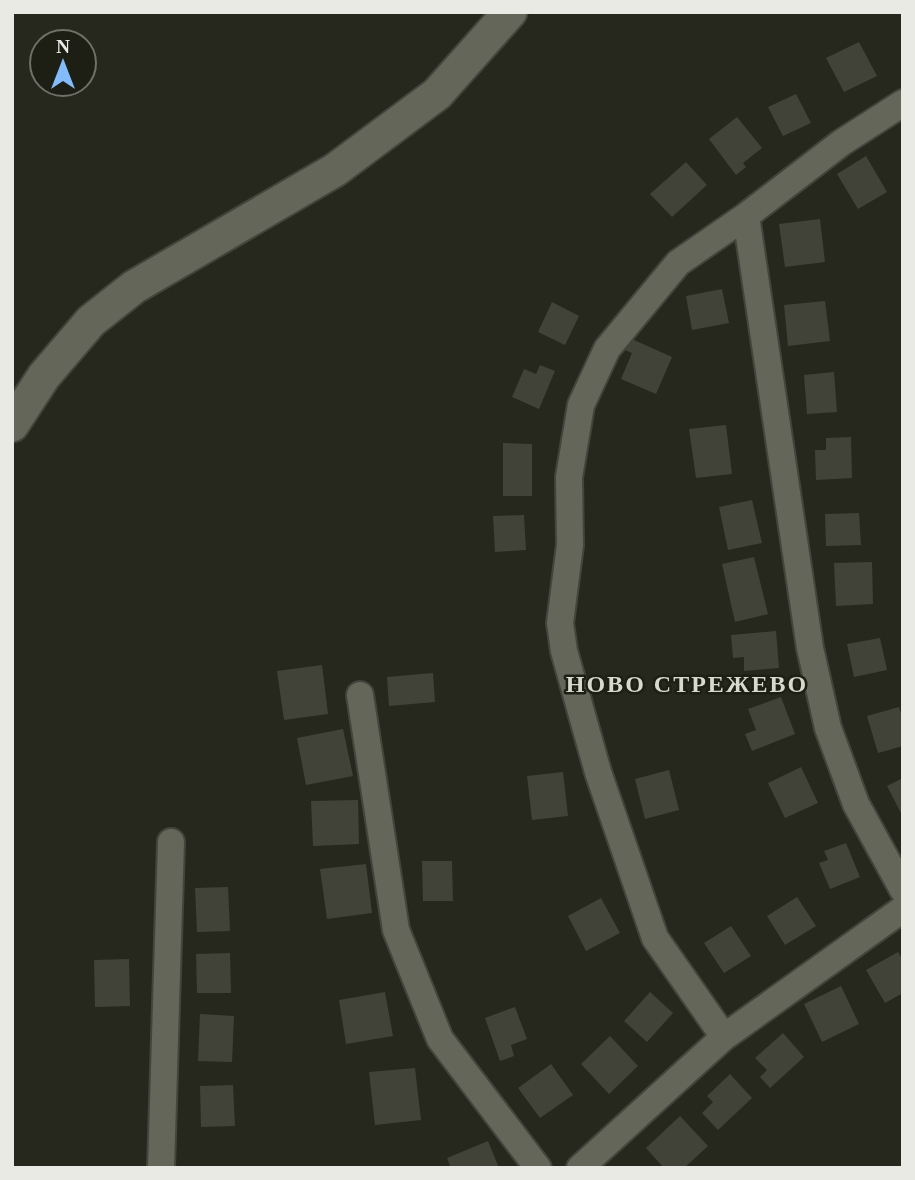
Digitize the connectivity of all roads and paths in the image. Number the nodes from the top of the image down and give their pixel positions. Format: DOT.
graph roads {
  1 [pos="510,12"];
  2 [pos="903,103"];
  3 [pos="746,216"];
  4 [pos="12,425"];
  5 [pos="360,695"];
  6 [pos="171,842"];
  7 [pos="903,890"];
  8 [pos="903,909"];
  9 [pos="724,1037"];
  10 [pos="161,1168"];
  11 [pos="538,1168"];
  12 [pos="580,1168"];
  1 -- 4 [label="street"];
  2 -- 3 [label="street"];
  3 -- 7 [label="street"];
  3 -- 9 [label="street"];
  5 -- 11 [label="street"];
  6 -- 10 [label="street"];
  8 -- 9 [label="street"];
  9 -- 12 [label="street"];
}
